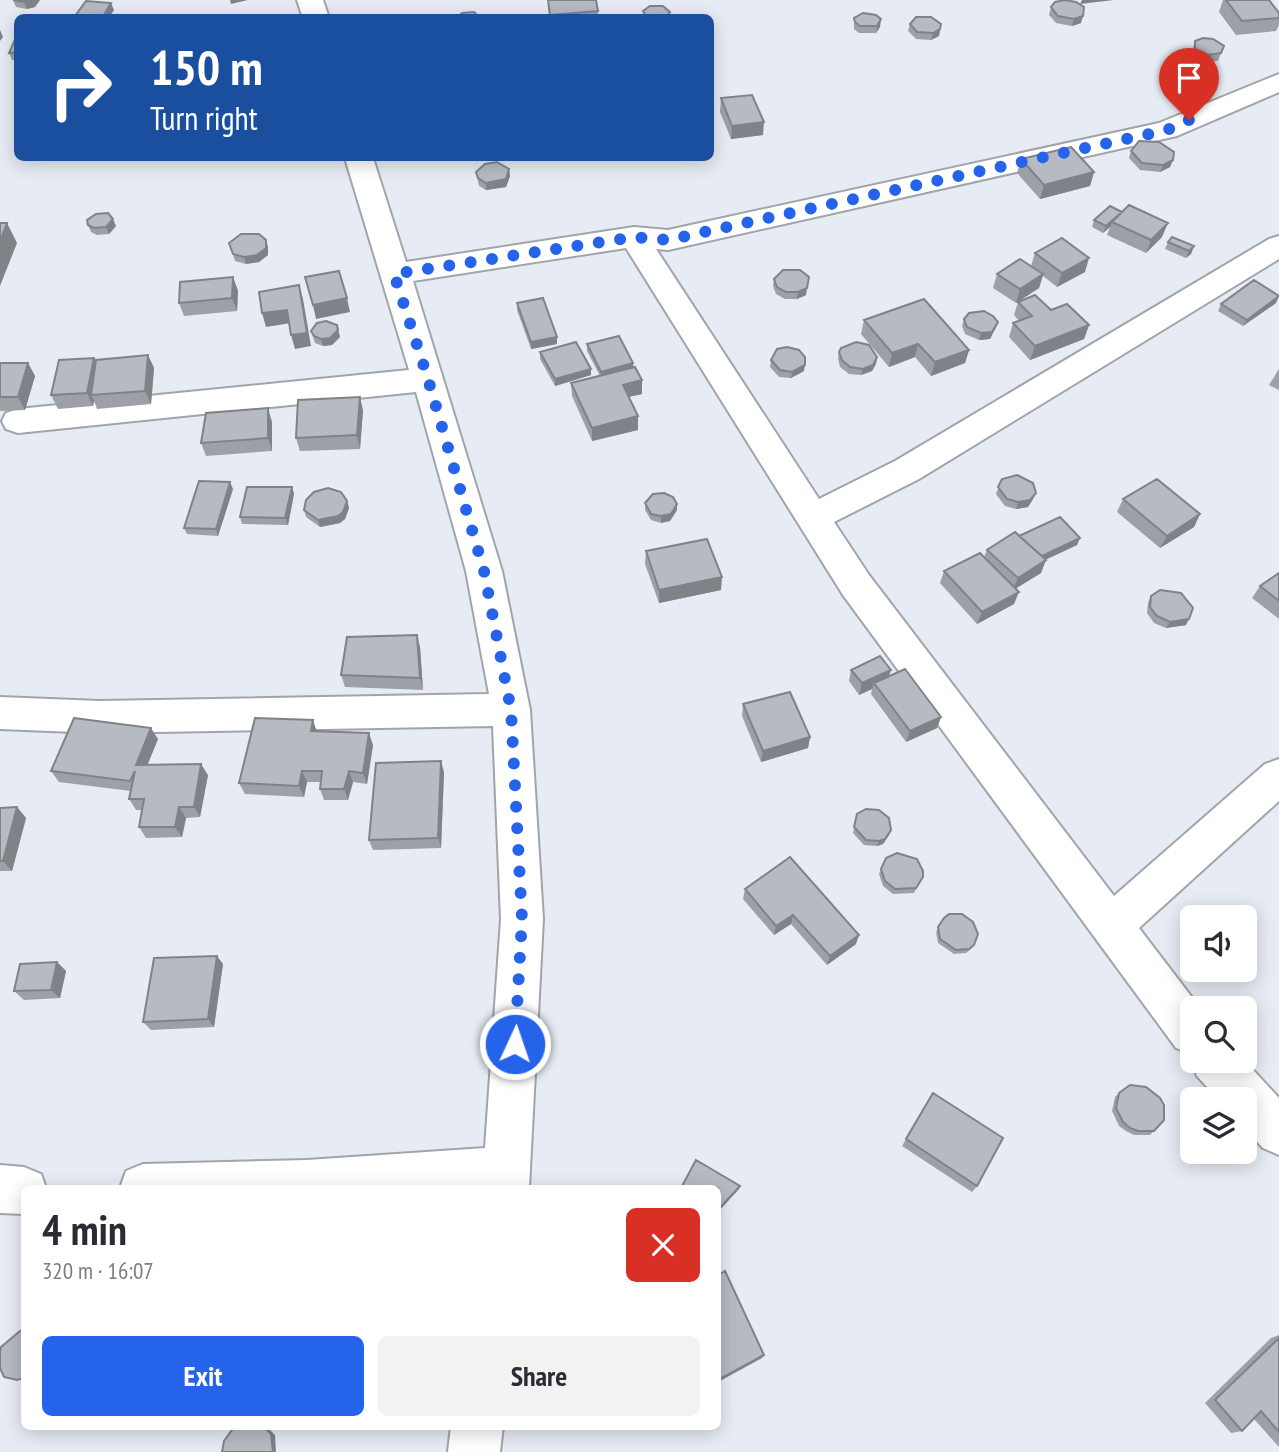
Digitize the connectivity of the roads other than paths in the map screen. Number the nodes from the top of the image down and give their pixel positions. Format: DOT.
graph roads {
  1 [pos="1279,82"];
  2 [pos="360,161"];
  3 [pos="634,237"];
  4 [pos="1279,246"];
  5 [pos="394,274"];
  6 [pos="428,379"];
  7 [pos="18,421"];
  8 [pos="813,517"];
  9 [pos="511,710"];
  10 [pos="0,713"];
  11 [pos="1279,776"];
  12 [pos="1111,926"];
  13 [pos="1180,1017"];
  14 [pos="1225,1073"];
  15 [pos="1279,1132"];
  16 [pos="507,1179"];
  17 [pos="241,1185"];
  18 [pos="0,1189"];
  19 [pos="21,1191"];
  20 [pos="477,1430"];
  21 [pos="474,1452"];
  1 -- 3 [label="street"];
  2 -- 5 [label="street"];
  3 -- 5 [label="street"];
  3 -- 8 [label="street"];
  4 -- 8 [label="street"];
  5 -- 6 [label="street"];
  6 -- 7 [label="street"];
  6 -- 9 [label="street"];
  8 -- 12 [label="street"];
  9 -- 10 [label="street"];
  9 -- 16 [label="street"];
  11 -- 12 [label="street"];
  12 -- 13 [label="street"];
  14 -- 15 [label="street"];
  16 -- 17 [label="street"];
  18 -- 19 [label="street"];
  20 -- 21 [label="street"];
}
